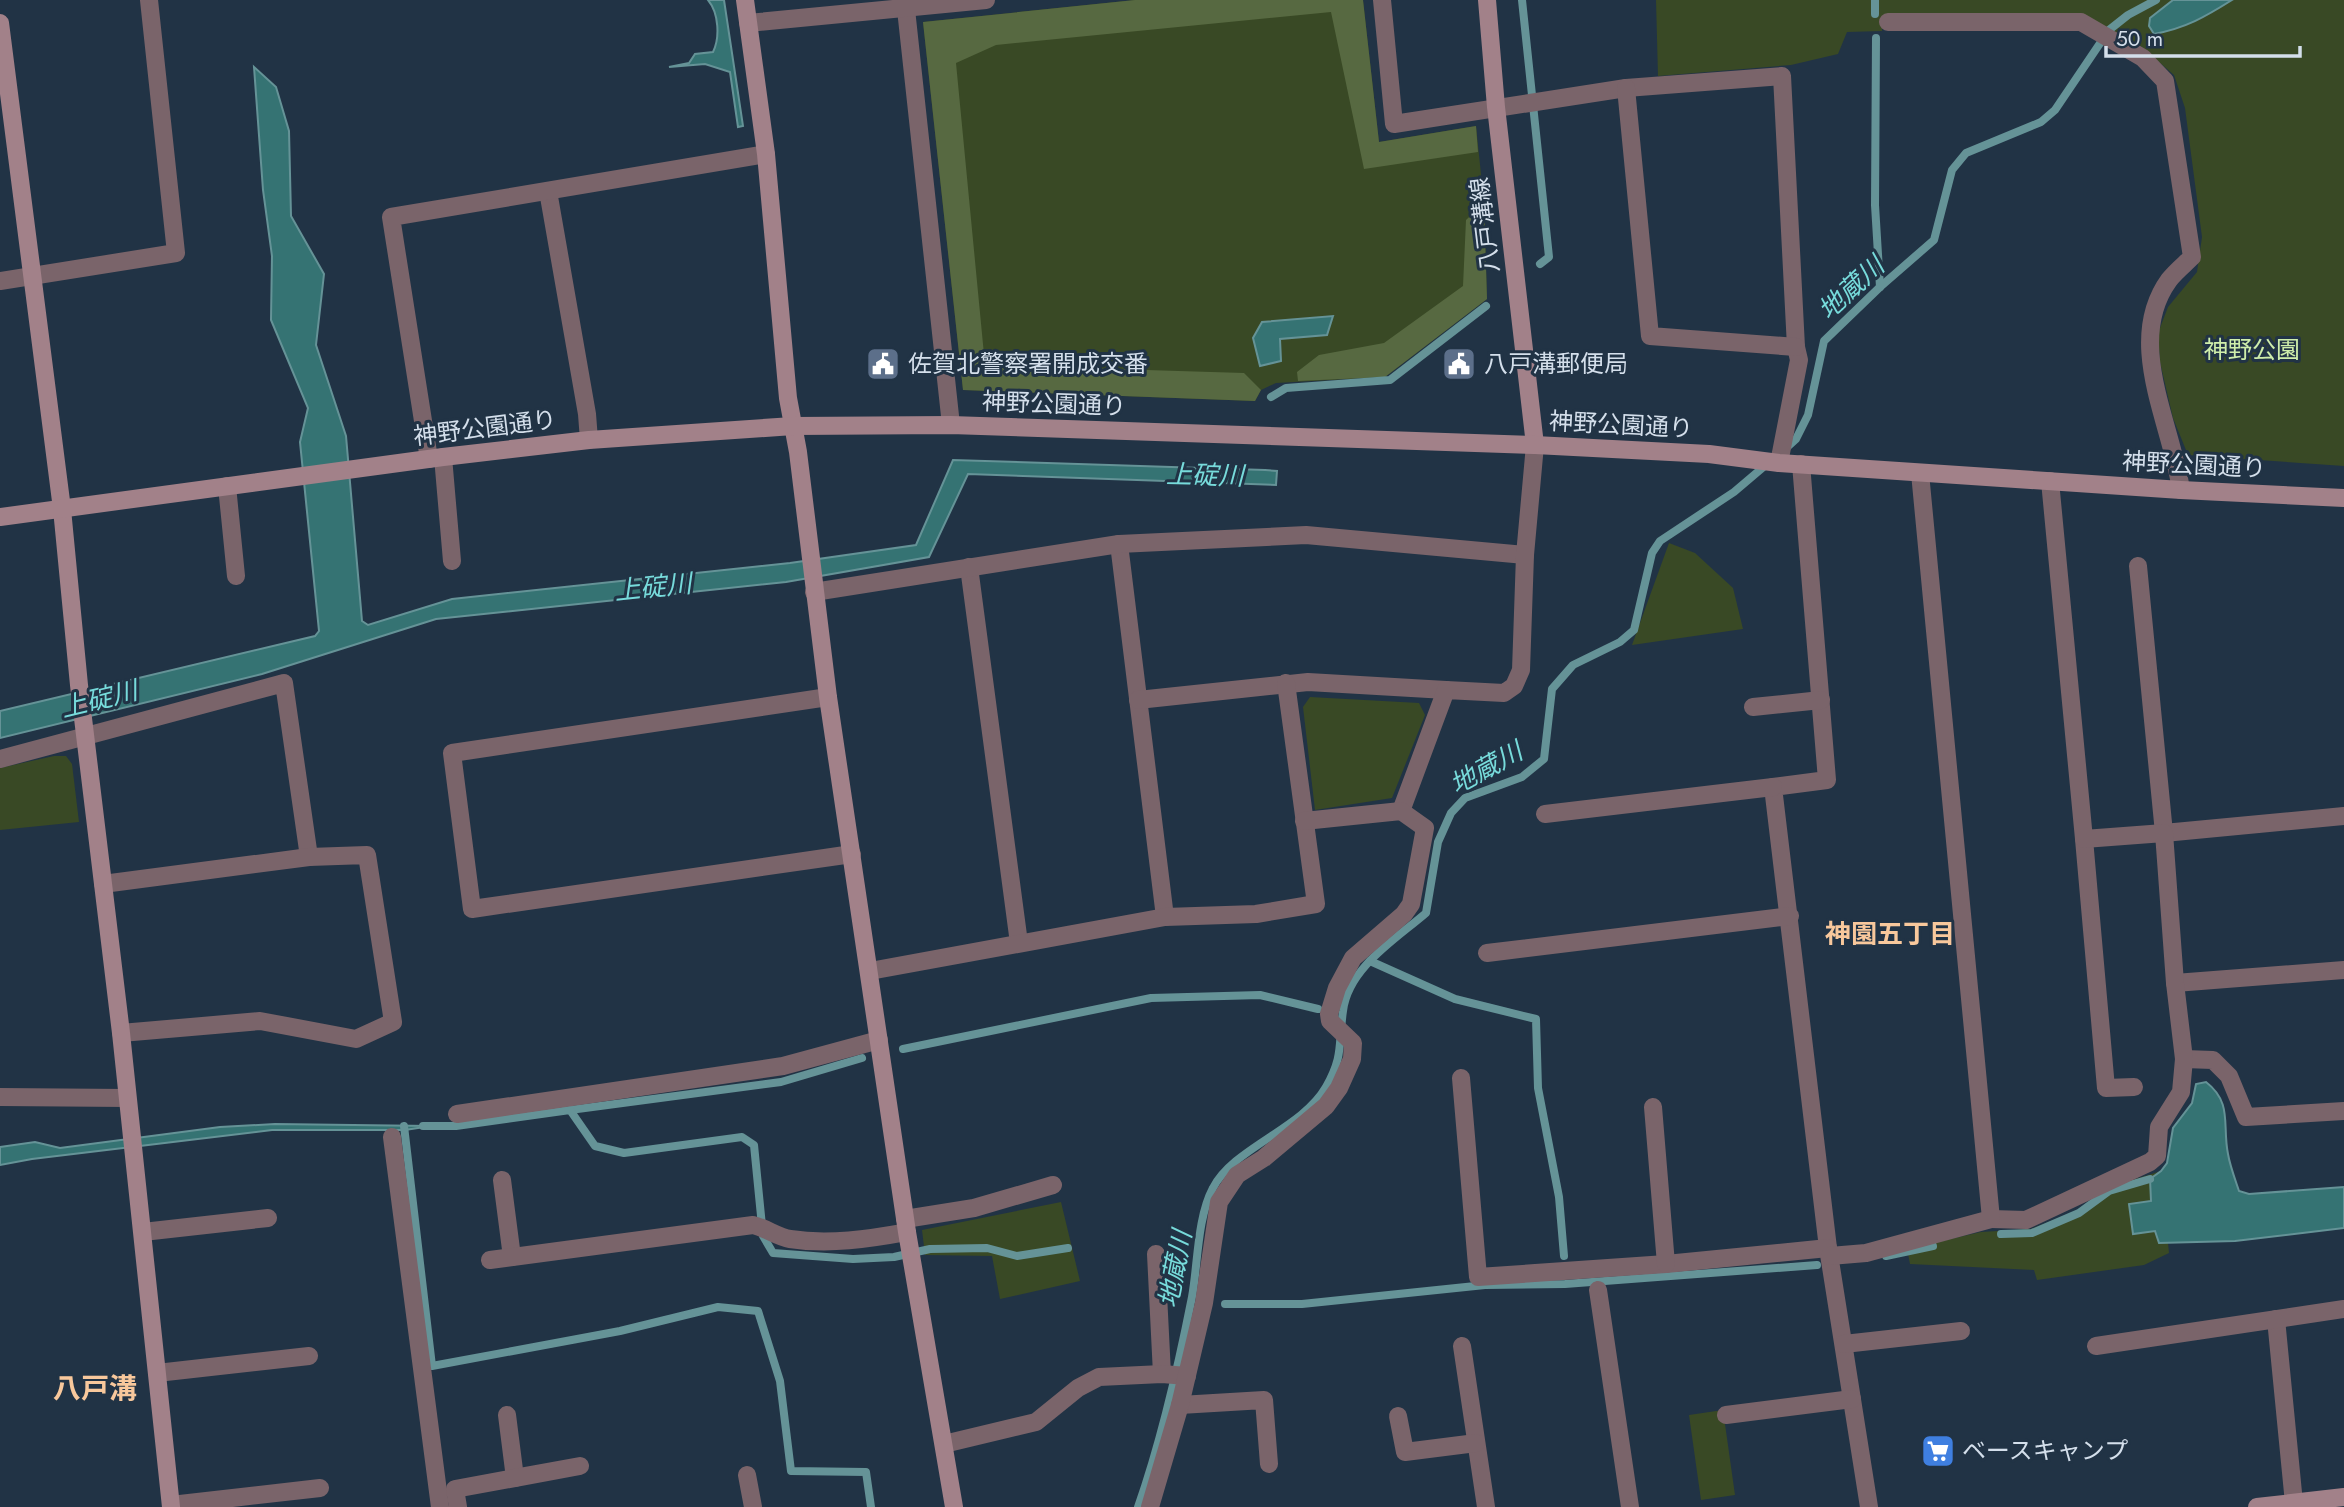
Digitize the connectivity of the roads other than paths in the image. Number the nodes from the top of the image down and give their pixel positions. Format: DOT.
graph roads {
  1 [pos="149,0"];
  2 [pos="745,0"];
  3 [pos="986,0"];
  4 [pos="1382,0"];
  5 [pos="1487,0"];
  6 [pos="906,4"];
  7 [pos="1888,22"];
  8 [pos="0,23"];
  9 [pos="748,23"];
  10 [pos="1626,89"];
  11 [pos="1496,107"];
  12 [pos="766,154"];
  13 [pos="548,191"];
  14 [pos="31,276"];
  15 [pos="0,281"];
  16 [pos="1796,347"];
  17 [pos="951,425"];
  18 [pos="793,426"];
  19 [pos="589,440"];
  20 [pos="1535,445"];
  21 [pos="436,458"];
  22 [pos="1790,463"];
  23 [pos="1920,473"];
  24 [pos="2050,481"];
  25 [pos="227,486"];
  26 [pos="2181,490"];
  27 [pos="2344,498"];
  28 [pos="62,509"];
  29 [pos="0,517"];
  30 [pos="1119,544"];
  31 [pos="1525,555"];
  32 [pos="452,561"];
  33 [pos="2138,566"];
  34 [pos="969,568"];
  35 [pos="236,576"];
  36 [pos="814,589"];
  37 [pos="1286,683"];
  38 [pos="1446,690"];
  39 [pos="828,697"];
  40 [pos="1138,700"];
  41 [pos="1821,700"];
  42 [pos="1753,707"];
  43 [pos="84,730"];
  44 [pos="0,759"];
  45 [pos="1773,788"];
  46 [pos="1401,811"];
  47 [pos="1545,814"];
  48 [pos="2344,816"];
  49 [pos="1304,821"];
  50 [pos="2164,833"];
  51 [pos="2084,839"];
  52 [pos="852,854"];
  53 [pos="309,857"];
  54 [pos="103,884"];
  55 [pos="1790,916"];
  56 [pos="1166,917"];
  57 [pos="1019,943"];
  58 [pos="1487,953"];
  59 [pos="870,971"];
  60 [pos="2344,971"];
  61 [pos="2175,983"];
  62 [pos="121,1033"];
  63 [pos="879,1040"];
  64 [pos="2184,1059"];
  65 [pos="1461,1078"];
  66 [pos="2134,1087"];
  67 [pos="0,1097"];
  68 [pos="127,1098"];
  69 [pos="1653,1107"];
  70 [pos="2344,1111"];
  71 [pos="457,1114"];
  72 [pos="392,1137"];
  73 [pos="502,1180"];
  74 [pos="1053,1185"];
  75 [pos="268,1218"];
  76 [pos="1991,1219"];
  77 [pos="143,1232"];
  78 [pos="907,1233"];
  79 [pos="1829,1252"];
  80 [pos="1156,1254"];
  81 [pos="512,1257"];
  82 [pos="490,1260"];
  83 [pos="1666,1264"];
  84 [pos="1598,1290"];
  85 [pos="2344,1310"];
  86 [pos="2276,1319"];
  87 [pos="1961,1331"];
  88 [pos="1843,1344"];
  89 [pos="1462,1346"];
  90 [pos="2096,1346"];
  91 [pos="309,1356"];
  92 [pos="157,1373"];
  93 [pos="1163,1374"];
  94 [pos="1187,1376"];
  95 [pos="1852,1399"];
  96 [pos="1180,1405"];
  97 [pos="507,1415"];
  98 [pos="1726,1415"];
  99 [pos="1398,1416"];
  100 [pos="1476,1443"];
  101 [pos="944,1444"];
  102 [pos="1269,1464"];
  103 [pos="580,1466"];
  104 [pos="747,1475"];
  105 [pos="516,1478"];
  106 [pos="320,1488"];
  107 [pos="2344,1497"];
  108 [pos="2294,1503"];
  109 [pos="171,1506"];
  110 [pos="440,1507"];
  111 [pos="458,1507"];
  112 [pos="753,1507"];
  113 [pos="954,1507"];
  114 [pos="1150,1507"];
  115 [pos="1486,1507"];
  116 [pos="1630,1507"];
  117 [pos="1869,1507"];
  118 [pos="2257,1507"];
  1 -- 14 [label="street"];
  2 -- 9 [label="street"];
  3 -- 6 [label="street"];
  4 -- 11 [label="street"];
  5 -- 11 [label="street, 八戸溝線"];
  6 -- 9 [label="street"];
  6 -- 17 [label="street"];
  7 -- 26 [label="street"];
  8 -- 14 [label="street"];
  9 -- 12 [label="street"];
  10 -- 11 [label="street"];
  10 -- 16 [label="street"];
  10 -- 16 [label="street"];
  11 -- 20 [label="street, 八戸溝線"];
  12 -- 13 [label="street"];
  12 -- 18 [label="street"];
  13 -- 19 [label="street"];
  13 -- 21 [label="street"];
  14 -- 15 [label="street"];
  14 -- 28 [label="street"];
  16 -- 22 [label="street"];
  17 -- 18 [label="street, 神野公園通り"];
  17 -- 20 [label="street, 神野公園通り"];
  18 -- 19 [label="street, 神野公園通り"];
  18 -- 36 [label="street"];
  19 -- 21 [label="street, 神野公園通り"];
  20 -- 22 [label="street, 神野公園通り"];
  20 -- 31 [label="street"];
  21 -- 25 [label="street, 神野公園通り"];
  21 -- 32 [label="street"];
  22 -- 23 [label="street, 神野公園通り"];
  22 -- 41 [label="street"];
  23 -- 24 [label="street, 神野公園通り"];
  23 -- 76 [label="street"];
  24 -- 26 [label="street, 神野公園通り"];
  24 -- 51 [label="street"];
  25 -- 28 [label="street"];
  25 -- 35 [label="street"];
  26 -- 27 [label="street, 神野公園通り"];
  28 -- 29 [label="street"];
  28 -- 43 [label="street"];
  30 -- 31 [label="street"];
  30 -- 34 [label="street"];
  30 -- 40 [label="street"];
  31 -- 38 [label="street"];
  33 -- 50 [label="street"];
  34 -- 36 [label="street"];
  34 -- 57 [label="street"];
  36 -- 39 [label="street"];
  37 -- 38 [label="street"];
  37 -- 40 [label="street"];
  37 -- 49 [label="street"];
  38 -- 46 [label="street"];
  39 -- 52 [label="street"];
  39 -- 52 [label="street"];
  40 -- 56 [label="street"];
  41 -- 42 [label="street"];
  41 -- 45 [label="street"];
  43 -- 44 [label="street"];
  43 -- 53 [label="street"];
  43 -- 54 [label="street"];
  45 -- 47 [label="street"];
  45 -- 55 [label="street"];
  46 -- 49 [label="street"];
  46 -- 94 [label="street"];
  48 -- 50 [label="street"];
  49 -- 56 [label="street"];
  50 -- 51 [label="street"];
  50 -- 61 [label="street"];
  51 -- 66 [label="street"];
  52 -- 59 [label="street"];
  53 -- 54 [label="street"];
  53 -- 62 [label="street"];
  54 -- 62 [label="street"];
  55 -- 58 [label="street"];
  55 -- 79 [label="street"];
  56 -- 57 [label="street"];
  57 -- 59 [label="street"];
  59 -- 63 [label="street"];
  60 -- 61 [label="street"];
  61 -- 64 [label="street"];
  62 -- 68 [label="street"];
  63 -- 71 [label="street"];
  63 -- 78 [label="street"];
  64 -- 70 [label="street"];
  64 -- 76 [label="street"];
  65 -- 83 [label="street"];
  67 -- 68 [label="street"];
  68 -- 77 [label="street"];
  69 -- 83 [label="street"];
  72 -- 110 [label="street"];
  73 -- 81 [label="street"];
  74 -- 78 [label="street"];
  75 -- 77 [label="street"];
  76 -- 79 [label="street"];
  77 -- 92 [label="street"];
  78 -- 81 [label="street"];
  78 -- 101 [label="street"];
  79 -- 83 [label="street"];
  79 -- 88 [label="street"];
  80 -- 93 [label="street"];
  81 -- 82 [label="street"];
  84 -- 116 [label="street"];
  85 -- 86 [label="street"];
  86 -- 90 [label="street"];
  86 -- 108 [label="street"];
  87 -- 88 [label="street"];
  88 -- 95 [label="street"];
  89 -- 100 [label="street"];
  91 -- 92 [label="street"];
  92 -- 109 [label="street"];
  93 -- 94 [label="street"];
  93 -- 101 [label="street"];
  94 -- 96 [label="street"];
  95 -- 98 [label="street"];
  95 -- 117 [label="street"];
  96 -- 102 [label="street"];
  96 -- 114 [label="street"];
  97 -- 105 [label="street"];
  99 -- 100 [label="street"];
  100 -- 115 [label="street"];
  101 -- 113 [label="street"];
  103 -- 105 [label="street"];
  104 -- 112 [label="street"];
  105 -- 111 [label="street"];
  106 -- 109 [label="street"];
  107 -- 108 [label="street"];
  108 -- 118 [label="street"];
}
